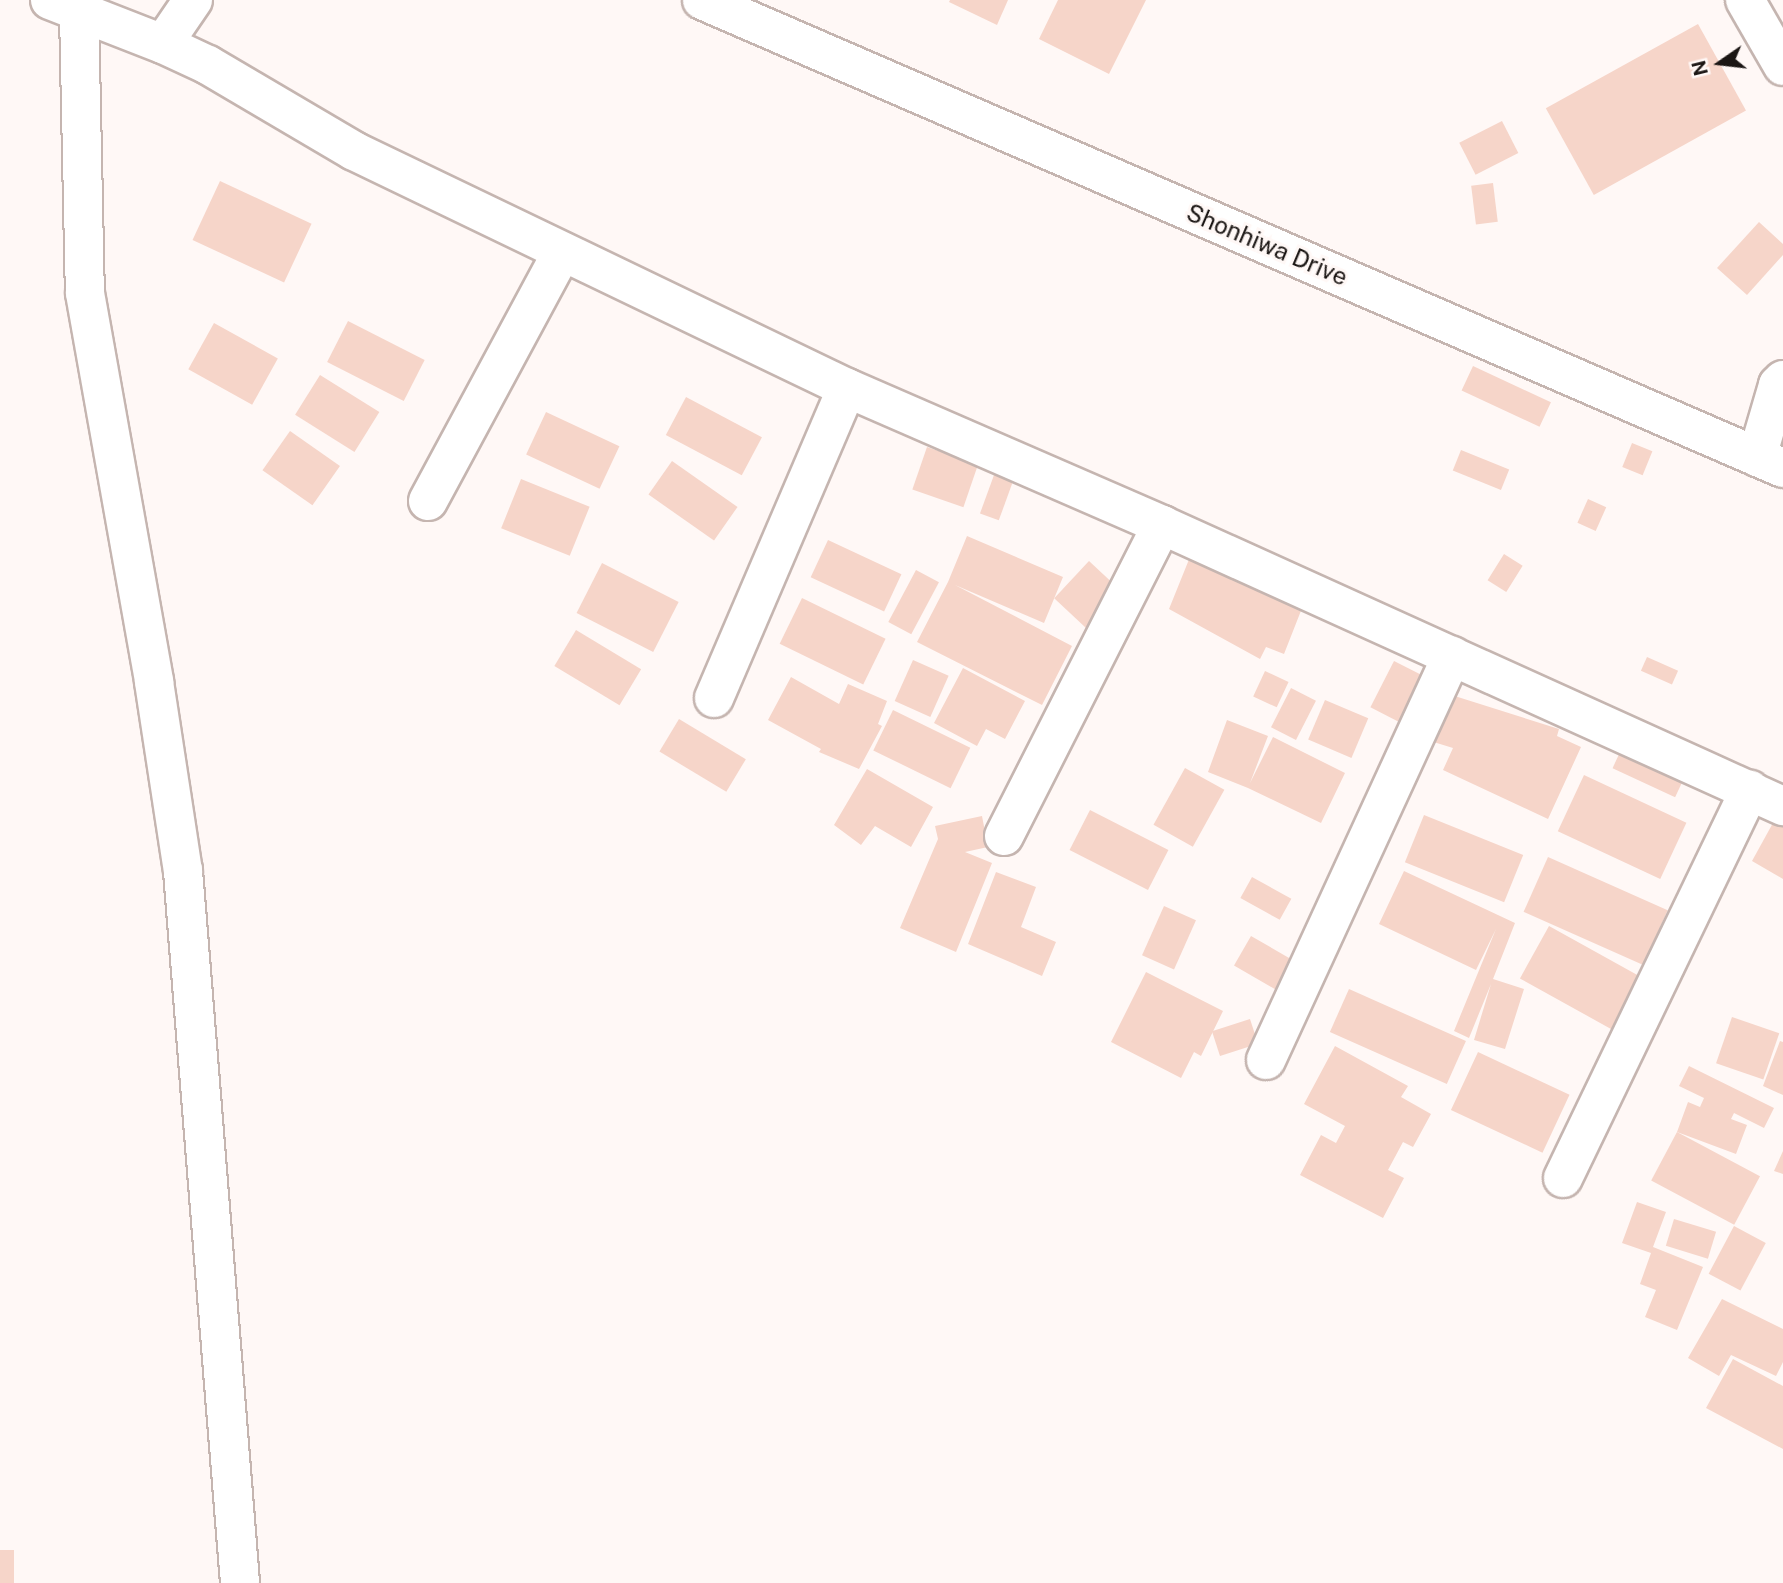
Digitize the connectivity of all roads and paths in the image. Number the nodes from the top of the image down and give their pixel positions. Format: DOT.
graph roads {
  1 [pos="193,0"];
  2 [pos="702,0"];
  3 [pos="1745,0"];
  4 [pos="64,6"];
  5 [pos="163,44"];
  6 [pos="1783,66"];
  7 [pos="562,252"];
  8 [pos="1783,380"];
  9 [pos="847,388"];
  10 [pos="1770,463"];
  11 [pos="428,500"];
  12 [pos="1162,525"];
  13 [pos="1452,656"];
  14 [pos="714,698"];
  15 [pos="1766,798"];
  16 [pos="1004,836"];
  17 [pos="1266,1060"];
  18 [pos="1563,1178"];
  19 [pos="240,1583"];
  1 -- 5 [label="street"];
  2 -- 10 [label="street, Shonhiwa Drive"];
  3 -- 6 [label="street"];
  4 -- 5 [label="street"];
  4 -- 19 [label="street"];
  5 -- 7 [label="street"];
  7 -- 9 [label="street"];
  7 -- 11 [label="street"];
  8 -- 10 [label="street, Shonhiwa Drive"];
  9 -- 12 [label="street"];
  9 -- 14 [label="street"];
  12 -- 13 [label="street"];
  12 -- 16 [label="street"];
  13 -- 15 [label="street"];
  13 -- 17 [label="street"];
  15 -- 18 [label="street"];
}
